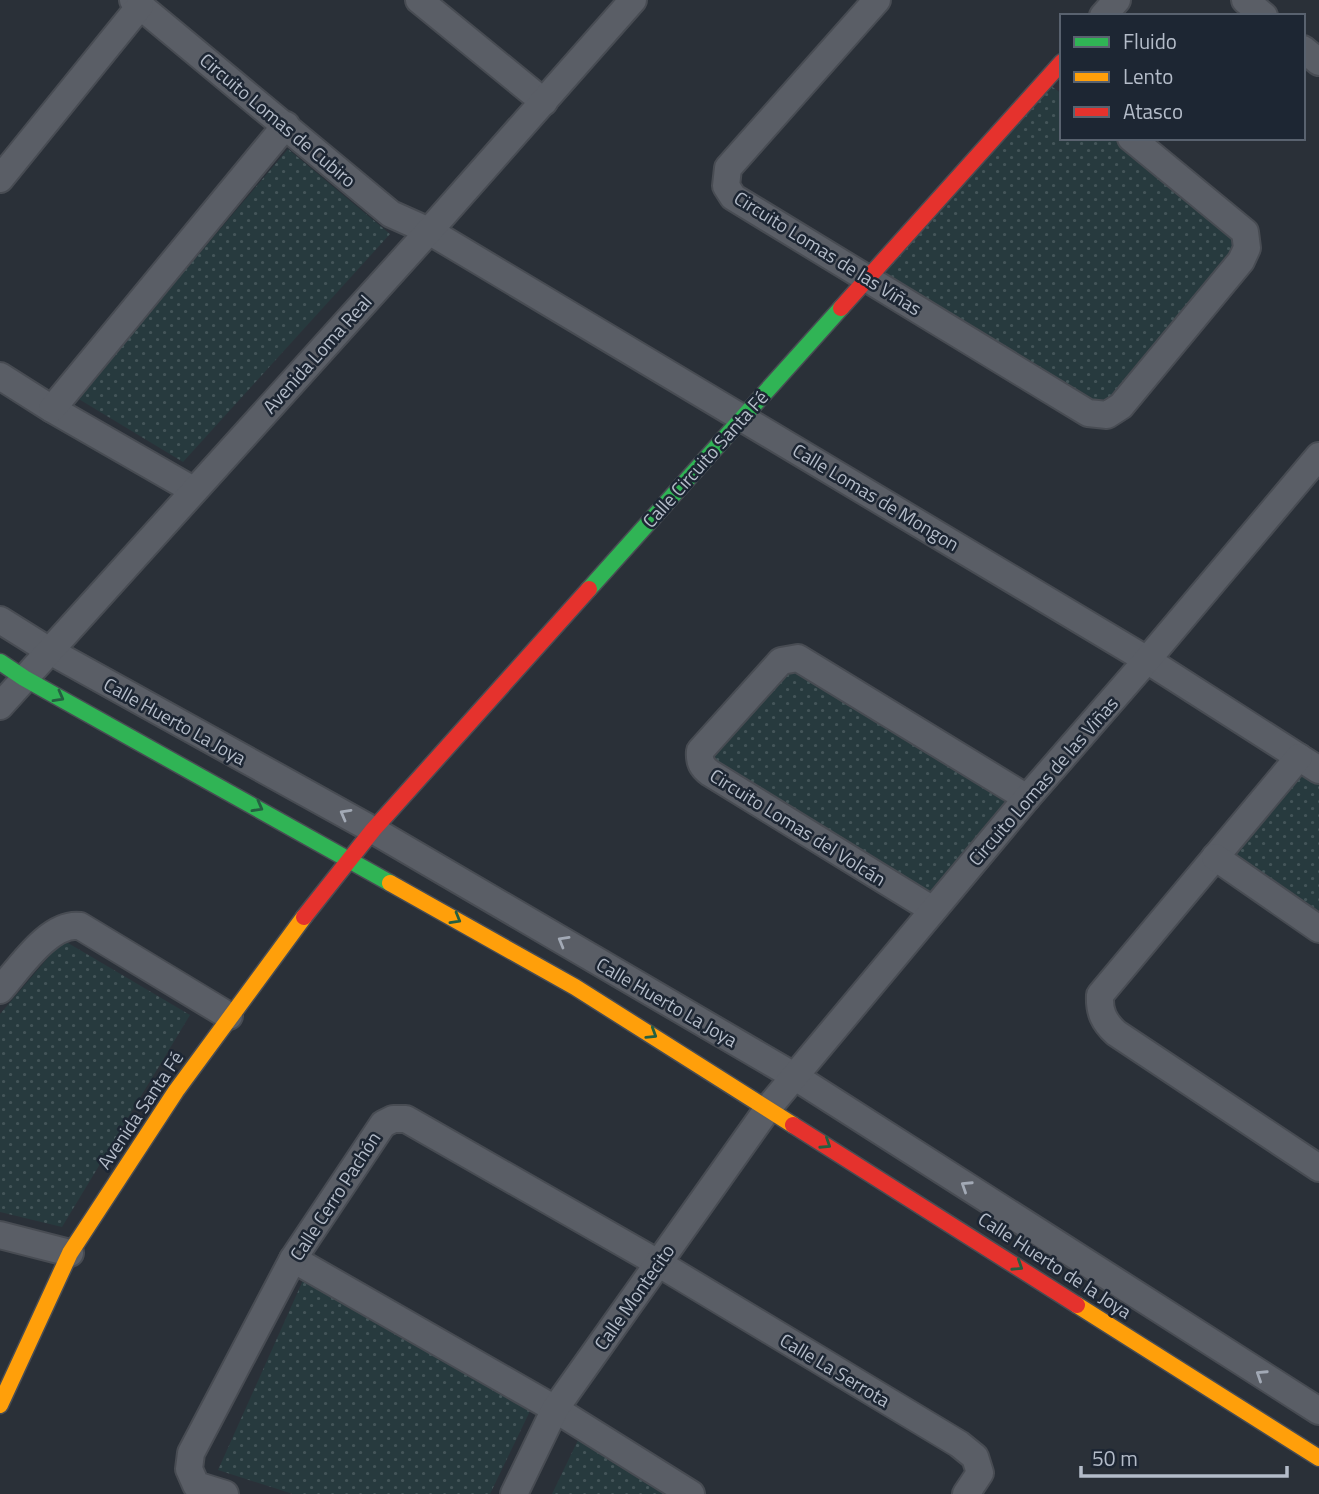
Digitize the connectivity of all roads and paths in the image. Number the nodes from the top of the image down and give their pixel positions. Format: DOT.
graph roads {
  1 [pos="419,0"];
  2 [pos="633,0"];
  3 [pos="877,0"];
  4 [pos="1117,0"];
  5 [pos="1245,0"];
  6 [pos="136,3"];
  7 [pos="1105,14"];
  8 [pos="1262,14"];
  9 [pos="1305,51"];
  10 [pos="1319,62"];
  11 [pos="1058,72"];
  12 [pos="544,102"];
  13 [pos="286,125"];
  14 [pos="1133,140"];
  15 [pos="0,179"];
  16 [pos="429,231"];
  17 [pos="868,279"];
  18 [pos="0,376"];
  19 [pos="52,409"];
  20 [pos="743,417"];
  21 [pos="1319,456"];
  22 [pos="193,491"];
  23 [pos="0,620"];
  24 [pos="48,650"];
  25 [pos="1147,660"];
  26 [pos="0,662"];
  27 [pos="24,678"];
  28 [pos="0,706"];
  29 [pos="1309,763"];
  30 [pos="1027,798"];
  31 [pos="373,830"];
  32 [pos="1215,857"];
  33 [pos="350,859"];
  34 [pos="933,910"];
  35 [pos="1319,929"];
  36 [pos="0,990"];
  37 [pos="229,1016"];
  38 [pos="794,1076"];
  39 [pos="769,1107"];
  40 [pos="1319,1168"];
  41 [pos="0,1235"];
  42 [pos="71,1253"];
  43 [pos="293,1259"];
  44 [pos="658,1263"];
  45 [pos="0,1405"];
  46 [pos="555,1409"];
  47 [pos="1319,1411"];
  48 [pos="1319,1458"];
  49 [pos="225,1494"];
  50 [pos="513,1494"];
  51 [pos="691,1494"];
  52 [pos="966,1494"];
  1 -- 12 [label="street"];
  2 -- 12 [label="street, Avenida Loma Real"];
  3 -- 17 [label="street, Circuito Lomas de las Viñas"];
  4 -- 7 [label="street"];
  5 -- 8 [label="street"];
  6 -- 13 [label="street, Circuito Lomas de Cubiro"];
  6 -- 15 [label="street"];
  9 -- 10 [label="street"];
  11 -- 17 [label="street, Calle Circuito Santa Fé"];
  12 -- 16 [label="street, Avenida Loma Real"];
  13 -- 16 [label="street, Circuito Lomas de Cubiro"];
  13 -- 19 [label="street"];
  14 -- 17 [label="street, Circuito Lomas de las Viñas"];
  16 -- 20 [label="street, Calle Lomas de Mongon"];
  16 -- 22 [label="street, Avenida Loma Real"];
  17 -- 20 [label="street, Calle Circuito Santa Fé"];
  18 -- 19 [label="street"];
  19 -- 22 [label="street"];
  20 -- 25 [label="street, Calle Lomas de Mongon"];
  20 -- 31 [label="street, Calle Circuito Santa Fé"];
  21 -- 25 [label="street, Circuito Lomas de las Viñas"];
  22 -- 24 [label="street, Avenida Loma Real"];
  23 -- 24 [label="street, Calle Huerto La Joya"];
  24 -- 27 [label="street, Avenida Loma Real"];
  31 -- 24 [label="street, Calle Huerto La Joya, one-way"];
  25 -- 29 [label="street, Calle Lomas de Mongon"];
  25 -- 30 [label="street, Circuito Lomas de las Viñas"];
  26 -- 27 [label="street, Calle Huerto La Joya"];
  27 -- 28 [label="street, Avenida Loma Real"];
  27 -- 33 [label="street, Calle Huerto La Joya, one-way"];
  29 -- 32 [label="street"];
  30 -- 34 [label="street, Circuito Lomas de las Viñas"];
  30 -- 34 [label="street, Circuito Lomas del Volcán"];
  31 -- 33 [label="street, Calle Circuito Santa Fé"];
  38 -- 31 [label="street, Calle Huerto La Joya, one-way"];
  32 -- 35 [label="street"];
  32 -- 40 [label="street"];
  33 -- 37 [label="street, Avenida Santa Fé"];
  33 -- 39 [label="street, Calle Huerto La Joya, one-way"];
  34 -- 38 [label="street, Circuito Lomas de las Viñas"];
  36 -- 37 [label="street"];
  37 -- 42 [label="street, Avenida Santa Fé"];
  38 -- 39 [label="street, Circuito Lomas de las Viñas"];
  47 -- 38 [label="street, Calle Huerto La Joya, one-way"];
  39 -- 44 [label="street, Calle Montecito"];
  39 -- 48 [label="street, Calle Huerto de la Joya, one-way"];
  41 -- 42 [label="street"];
  42 -- 45 [label="street, Avenida Santa Fé"];
  43 -- 44 [label="street, Calle Cerro Pachón"];
  43 -- 46 [label="street"];
  43 -- 49 [label="street, Calle Cerro Pachón"];
  44 -- 46 [label="street, Calle Montecito"];
  44 -- 52 [label="street, Calle La Serrota"];
  46 -- 50 [label="street, Calle Montecito"];
  46 -- 51 [label="street"];
}
